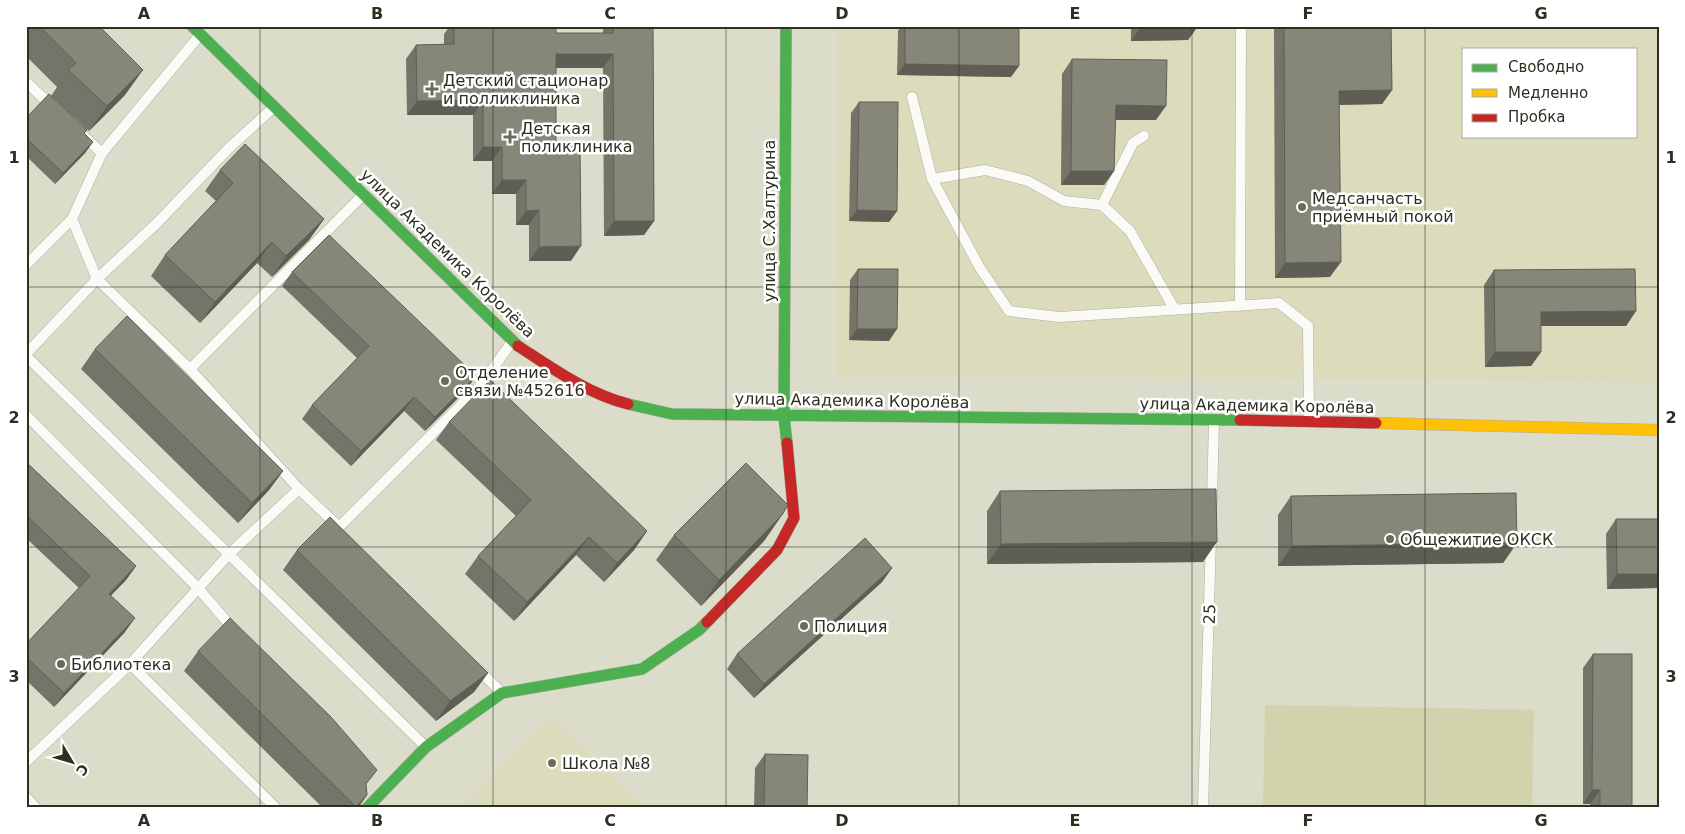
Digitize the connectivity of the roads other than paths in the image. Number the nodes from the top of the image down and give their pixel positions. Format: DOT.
graph roads {
  1 [pos="192,26"];
  2 [pos="786,26"];
  3 [pos="1241,26"];
  4 [pos="200,35"];
  5 [pos="26,82"];
  6 [pos="912,97"];
  7 [pos="274,108"];
  8 [pos="61,114"];
  9 [pos="74,127"];
  10 [pos="1144,136"];
  11 [pos="102,153"];
  12 [pos="932,179"];
  13 [pos="364,194"];
  14 [pos="1102,204"];
  15 [pos="72,219"];
  16 [pos="26,265"];
  17 [pos="97,279"];
  18 [pos="1240,306"];
  19 [pos="1175,310"];
  20 [pos="512,342"];
  21 [pos="26,355"];
  22 [pos="190,369"];
  23 [pos="26,415"];
  24 [pos="784,417"];
  25 [pos="1214,419"];
  26 [pos="1309,422"];
  27 [pos="1659,430"];
  28 [pos="299,489"];
  29 [pos="1212,509"];
  30 [pos="1211,529"];
  31 [pos="230,553"];
  32 [pos="198,588"];
  33 [pos="243,640"];
  34 [pos="468,658"];
  35 [pos="130,664"];
  36 [pos="502,693"];
  37 [pos="426,747"];
  38 [pos="26,762"];
  39 [pos="26,797"];
  40 [pos="36,808"];
  41 [pos="276,808"];
  42 [pos="367,808"];
  43 [pos="1203,808"];
  1 -- 4 [label="street, улица Академика Королёва"];
  2 -- 24 [label="street, улица С.Халтурина"];
  3 -- 18 [label="lane"];
  4 -- 7 [label="street, улица Академика Королёва"];
  4 -- 11 [label="lane"];
  5 -- 8 [label="lane"];
  6 -- 12 [label="lane"];
  7 -- 13 [label="street, улица Академика Королёва"];
  7 -- 17 [label="lane"];
  9 -- 11 [label="lane"];
  10 -- 14 [label="lane"];
  11 -- 15 [label="lane"];
  12 -- 14 [label="lane"];
  12 -- 19 [label="lane"];
  13 -- 20 [label="street, улица Академика Королёва"];
  13 -- 22 [label="lane"];
  14 -- 19 [label="lane"];
  15 -- 16 [label="lane"];
  15 -- 17 [label="lane"];
  17 -- 21 [label="lane"];
  17 -- 22 [label="lane"];
  18 -- 19 [label="lane"];
  18 -- 26 [label="lane"];
  20 -- 24 [label="street, улица Академика Королёва"];
  20 -- 28 [label="lane"];
  21 -- 31 [label="lane"];
  22 -- 28 [label="lane"];
  23 -- 32 [label="lane"];
  24 -- 25 [label="street, улица Академика Королёва"];
  24 -- 36 [label="street, улица С.Халтурина"];
  25 -- 26 [label="street, улица Академика Королёва"];
  25 -- 29 [label="lane"];
  26 -- 27 [label="street, улица Академика Королёва"];
  28 -- 31 [label="lane"];
  30 -- 43 [label="lane, 25"];
  31 -- 32 [label="lane"];
  31 -- 37 [label="lane"];
  32 -- 33 [label="lane"];
  32 -- 35 [label="lane"];
  34 -- 36 [label="lane"];
  35 -- 38 [label="lane"];
  35 -- 41 [label="lane"];
  36 -- 37 [label="street"];
  37 -- 42 [label="street"];
  39 -- 40 [label="lane"];
}
